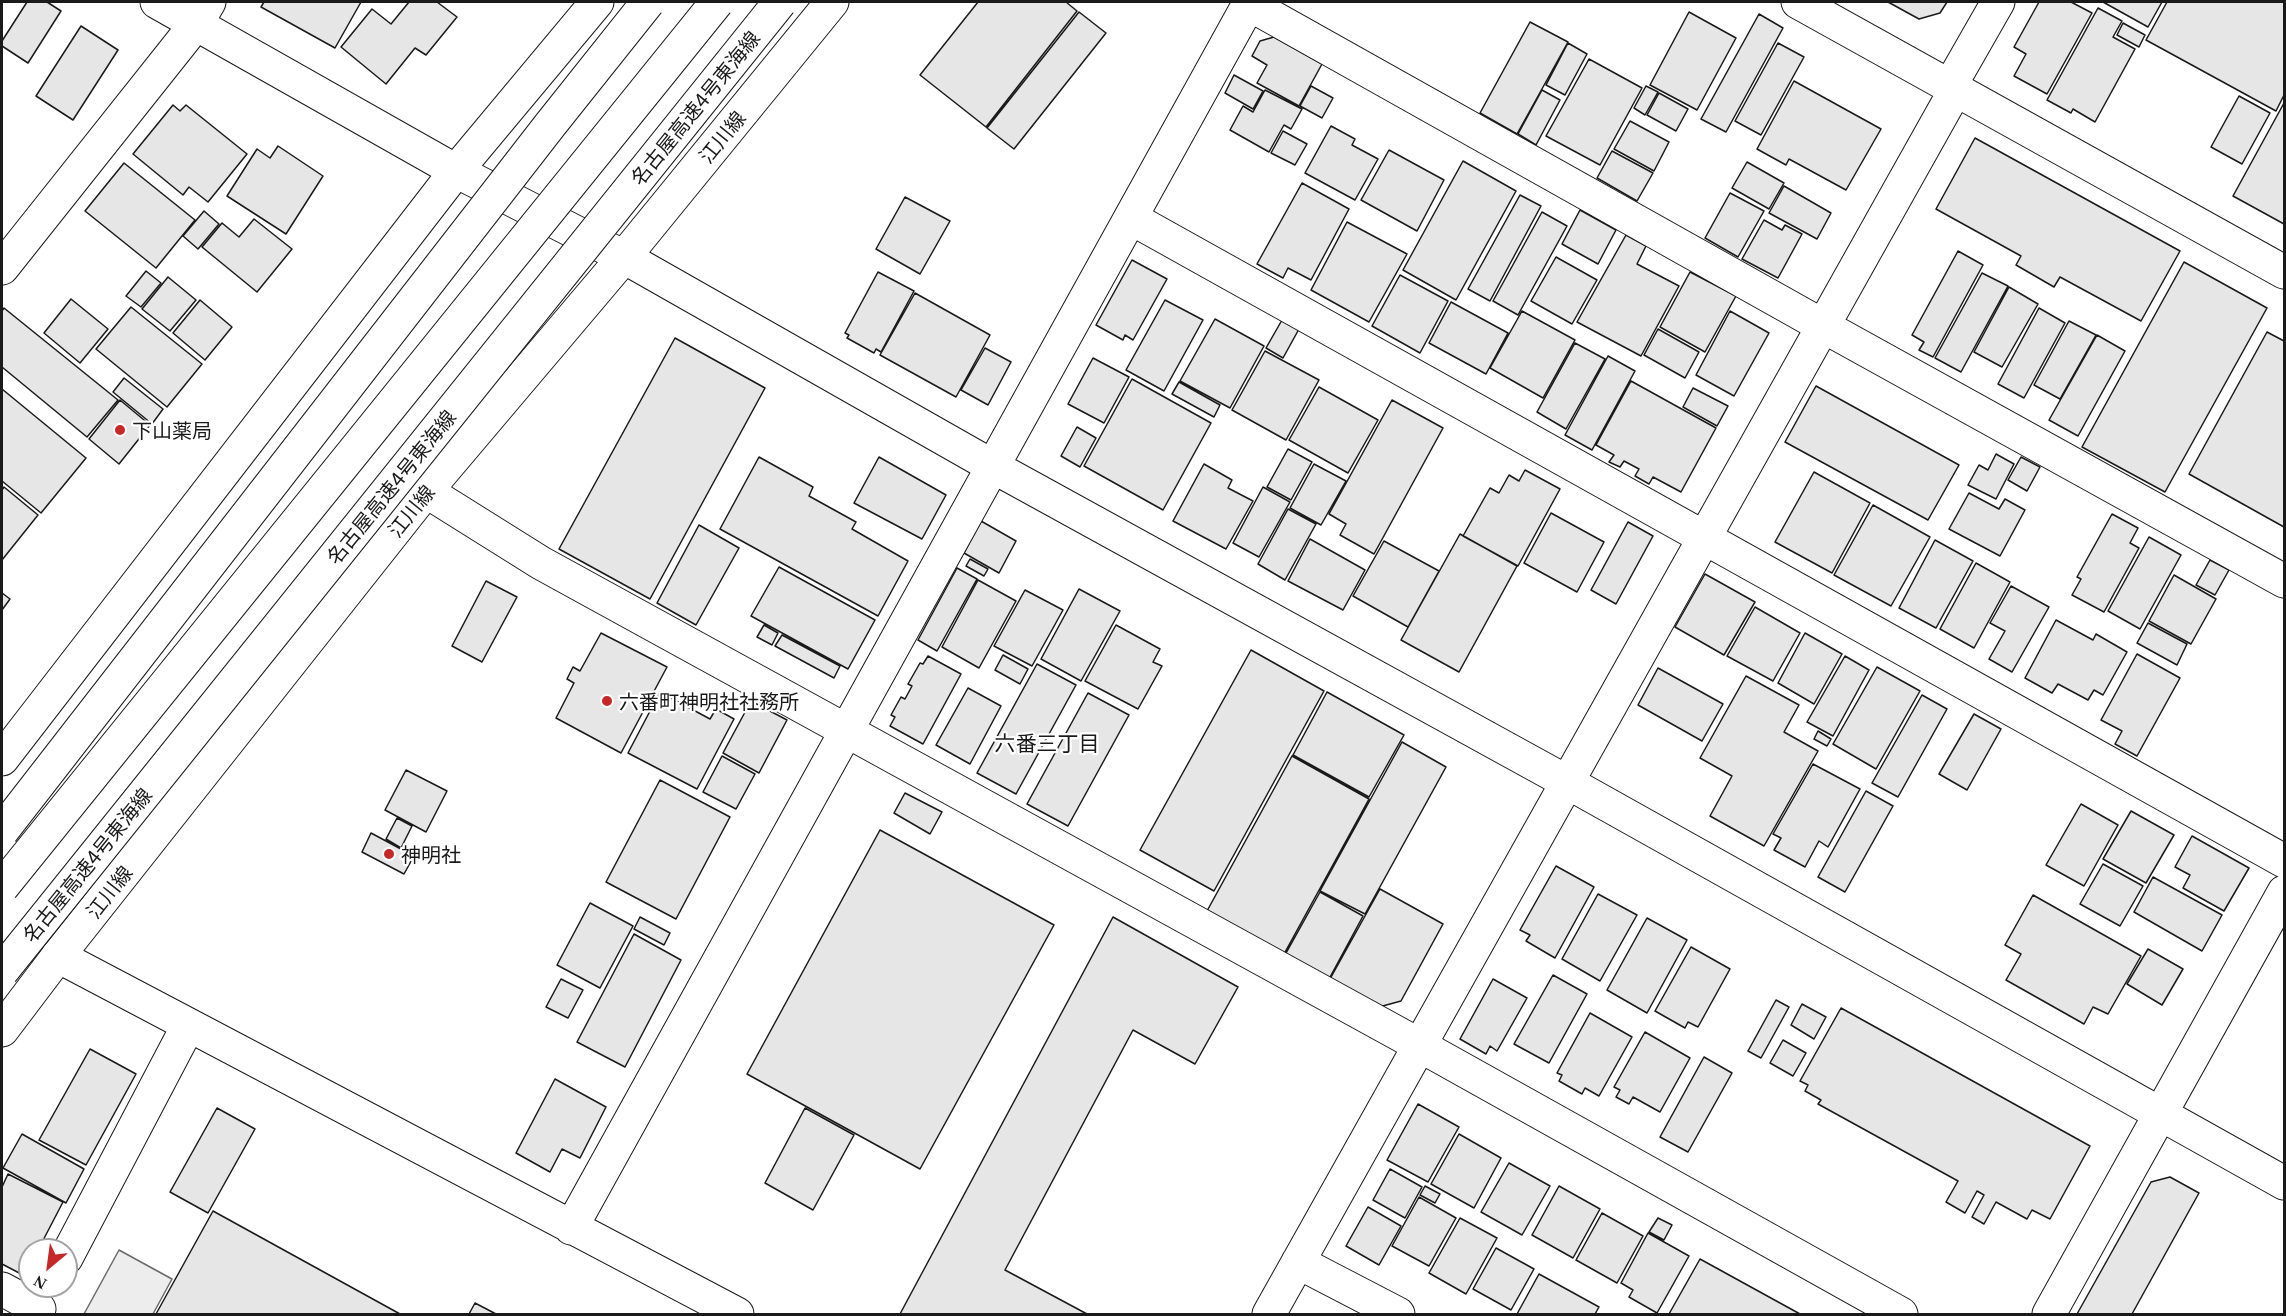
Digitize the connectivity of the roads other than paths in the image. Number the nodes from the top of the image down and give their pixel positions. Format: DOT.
graph roads {
  1 [pos="157,2"];
  2 [pos="597,2"];
  3 [pos="648,2"];
  4 [pos="717,2"];
  5 [pos="780,2"];
  6 [pos="832,2"];
  7 [pos="1798,2"];
  8 [pos="1998,2"];
  9 [pos="1250,3"];
  10 [pos="202,13"];
  11 [pos="1953,87"];
  12 [pos="456,171"];
  13 [pos="1131,218"];
  14 [pos="624,257"];
  15 [pos="2,268"];
  16 [pos="2284,272"];
  17 [pos="1823,326"];
  18 [pos="992,466"];
  19 [pos="426,491"];
  20 [pos="1704,538"];
  21 [pos="2284,581"];
  22 [pos="846,730"];
  23 [pos="2,759"];
  24 [pos="1567,782"];
  25 [pos="2,831"];
  26 [pos="2284,861"];
  27 [pos="2,887"];
  28 [pos="2284,892"];
  29 [pos="58,956"];
  30 [pos="2,971"];
  31 [pos="188,1026"];
  32 [pos="2,1030"];
  33 [pos="1419,1045"];
  34 [pos="2160,1115"];
  35 [pos="2284,1183"];
  36 [pos="571,1228"];
  37 [pos="77,1238"];
  38 [pos="1298,1262"];
  39 [pos="2,1289"];
  40 [pos="42,1303"];
  41 [pos="737,1314"];
  42 [pos="1269,1314"];
  43 [pos="1398,1314"];
  44 [pos="1901,1314"];
  45 [pos="2049,1314"];
  1 -- 10 [label="main road"];
  2 -- 12 [label="main road"];
  3 -- 25 [label="main road, bridge"];
  4 -- 27 [label="main road, bridge"];
  5 -- 30 [label="main road, 名古屋高速4号東海線, bridge"];
  6 -- 14 [label="main road, 江川線"];
  7 -- 11 [label="main road"];
  8 -- 11 [label="main road"];
  9 -- 13 [label="main road"];
  9 -- 17 [label="main road"];
  10 -- 12 [label="main road"];
  10 -- 15 [label="main road"];
  11 -- 16 [label="main road"];
  11 -- 17 [label="main road"];
  12 -- 14 [label="main road"];
  12 -- 23 [label="main road"];
  13 -- 18 [label="main road"];
  13 -- 20 [label="main road"];
  14 -- 18 [label="main road"];
  14 -- 19 [label="main road, 江川線"];
  17 -- 20 [label="main road"];
  17 -- 21 [label="main road"];
  18 -- 22 [label="main road"];
  18 -- 24 [label="main road"];
  19 -- 22 [label="main road"];
  19 -- 29 [label="main road, 江川線"];
  20 -- 24 [label="main road"];
  20 -- 26 [label="main road"];
  22 -- 33 [label="main road"];
  22 -- 36 [label="main road"];
  24 -- 33 [label="main road"];
  24 -- 34 [label="main road"];
  28 -- 34 [label="main road"];
  29 -- 31 [label="main road"];
  29 -- 32 [label="main road, 江川線"];
  31 -- 36 [label="main road"];
  31 -- 37 [label="main road"];
  33 -- 38 [label="main road"];
  33 -- 44 [label="main road"];
  34 -- 35 [label="main road"];
  34 -- 45 [label="main road"];
  36 -- 41 [label="main road"];
  38 -- 42 [label="main road"];
  38 -- 43 [label="main road"];
  39 -- 40 [label="main road"];
}
